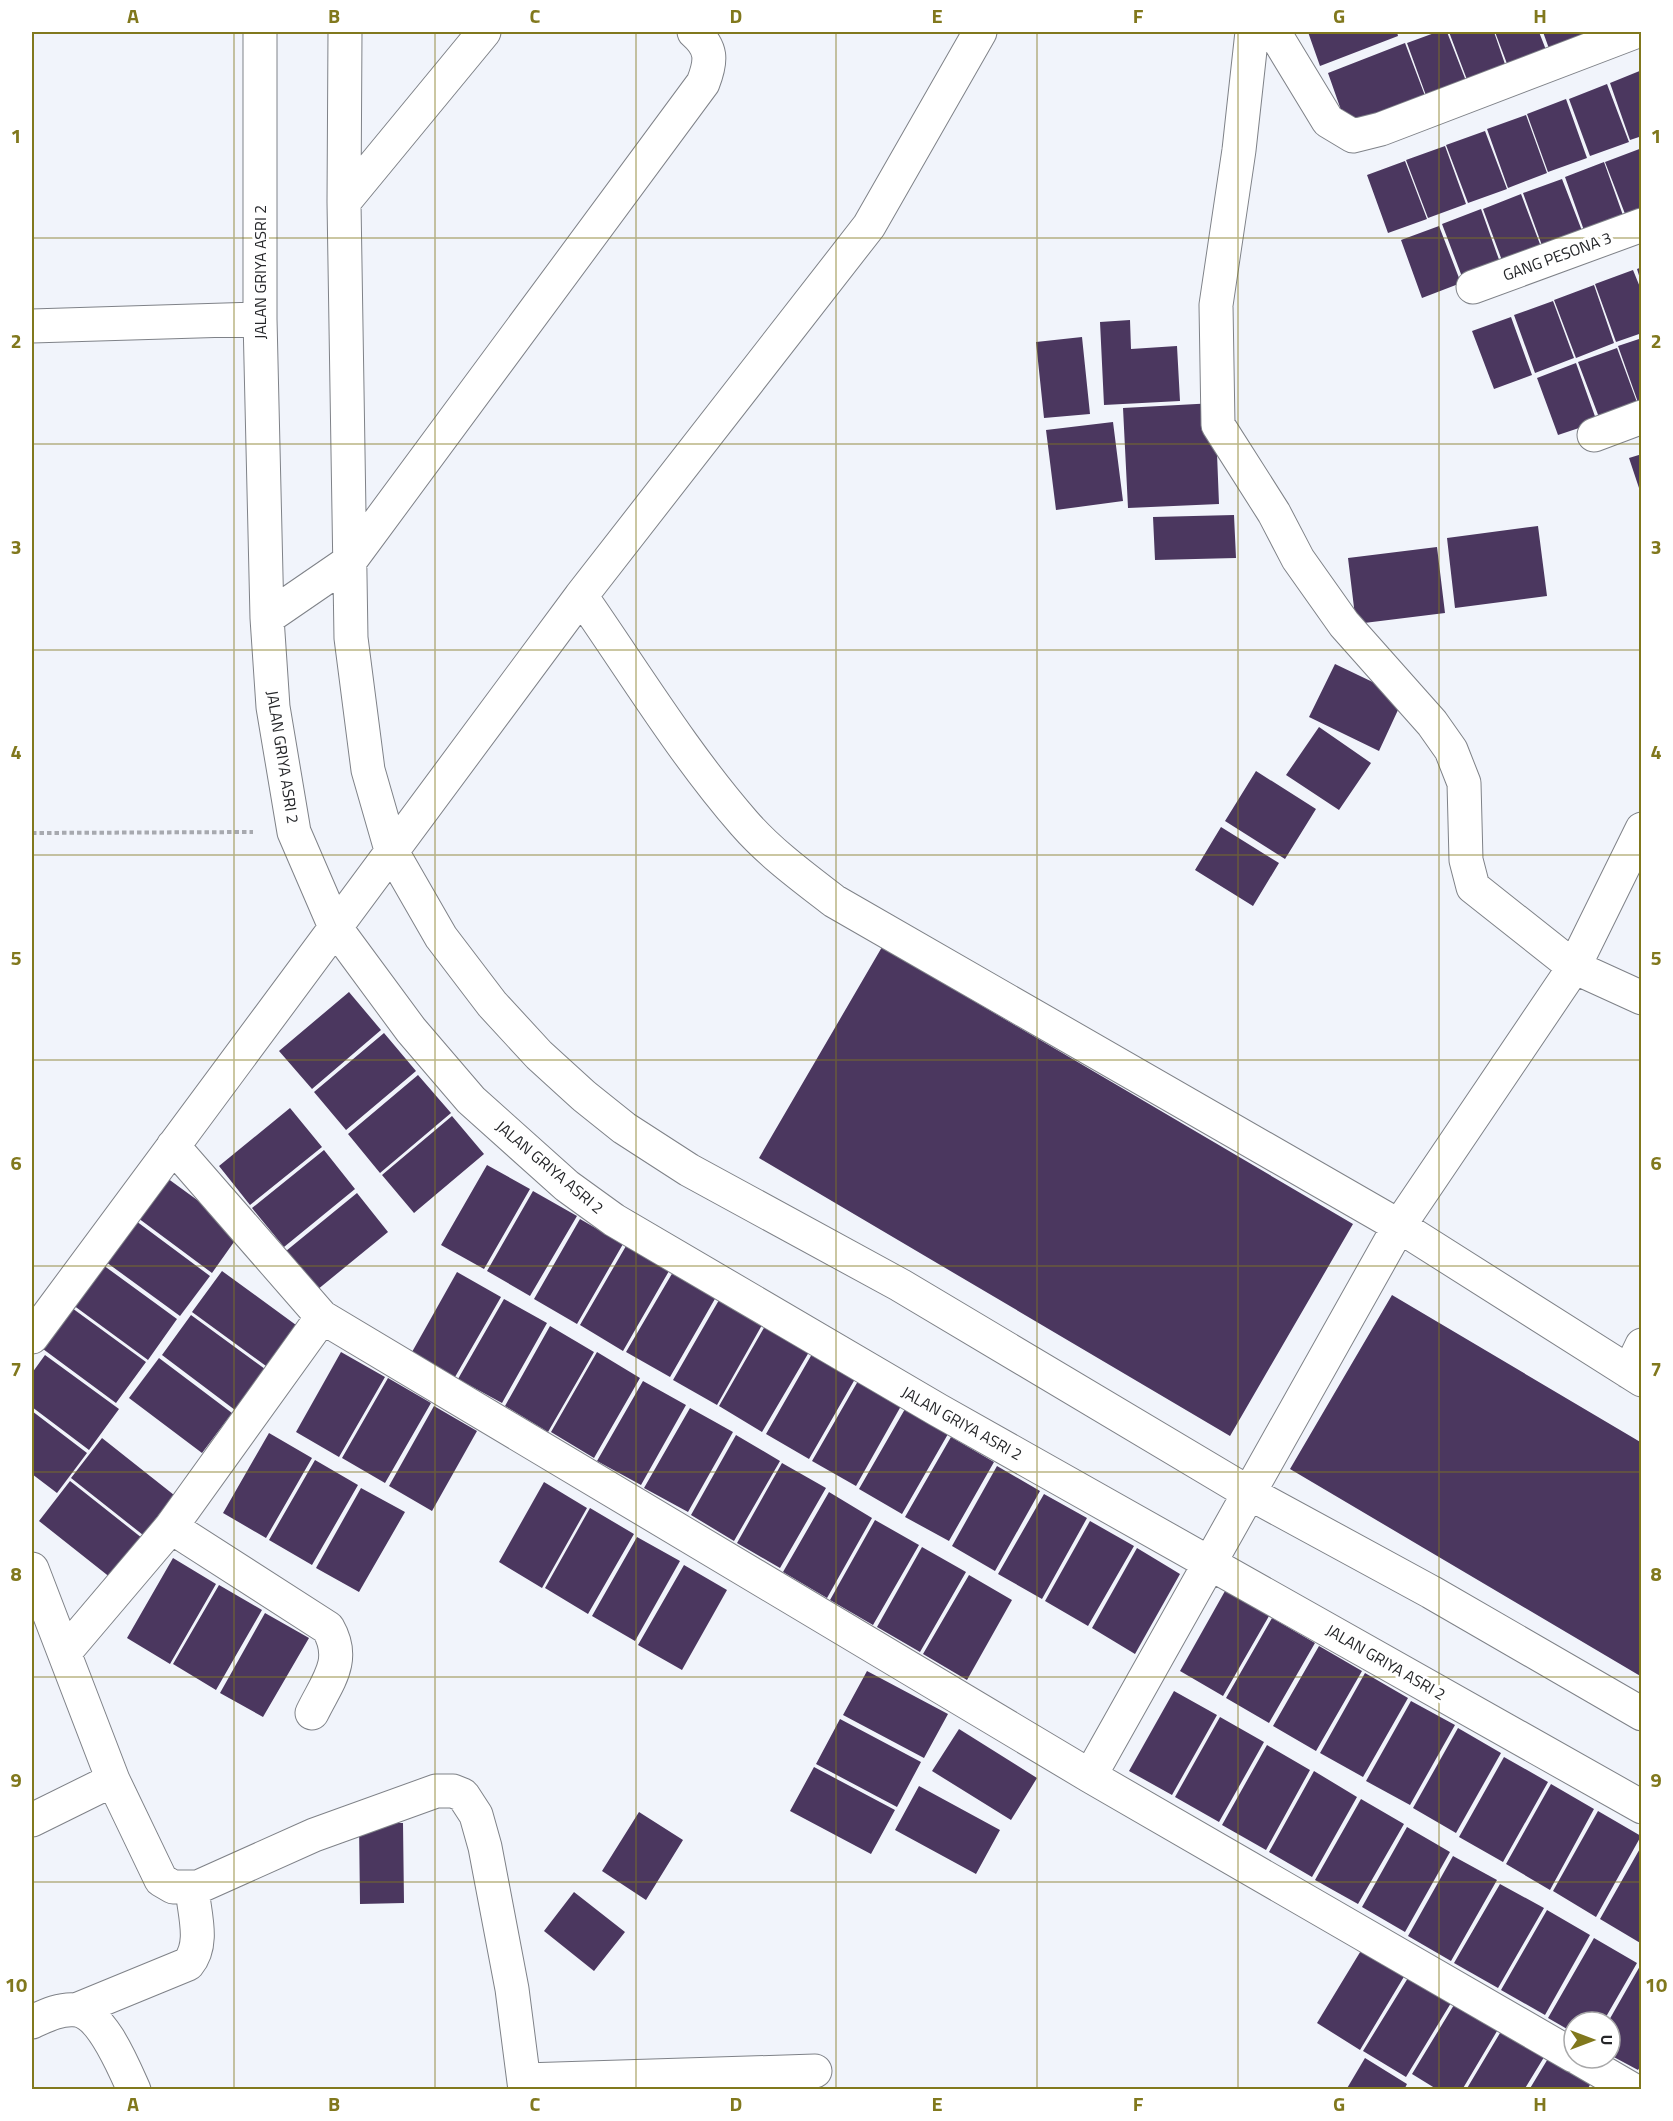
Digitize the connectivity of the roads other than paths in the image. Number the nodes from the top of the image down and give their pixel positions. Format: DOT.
graph roads {
  1 [pos="260,32"];
  2 [pos="345,32"];
  3 [pos="484,32"];
  4 [pos="694,32"];
  5 [pos="980,32"];
  6 [pos="1252,32"];
  7 [pos="1274,32"];
  8 [pos="1635,32"];
  9 [pos="344,202"];
  10 [pos="1641,225"];
  11 [pos="1473,287"];
  12 [pos="260,319"];
  13 [pos="32,326"];
  14 [pos="1641,417"];
  15 [pos="1594,435"];
  16 [pos="343,567"];
  17 [pos="581,596"];
  18 [pos="273,614"];
  19 [pos="1641,829"];
  20 [pos="388,855"];
  21 [pos="339,922"];
  22 [pos="1574,966"];
  23 [pos="1641,998"];
  24 [pos="173,1146"];
  25 [pos="1399,1226"];
  26 [pos="322,1317"];
  27 [pos="32,1337"];
  28 [pos="1637,1365"];
  29 [pos="1247,1497"];
  30 [pos="171,1527"];
  31 [pos="1212,1560"];
  32 [pos="32,1569"];
  33 [pos="65,1652"];
  34 [pos="312,1713"];
  35 [pos="1641,1714"];
  36 [pos="1090,1776"];
  37 [pos="113,1780"];
  38 [pos="1641,1807"];
  39 [pos="32,1820"];
  40 [pos="192,1888"];
  41 [pos="76,2010"];
  42 [pos="32,2022"];
  43 [pos="1562,2049"];
  44 [pos="1599,2070"];
  45 [pos="815,2071"];
  46 [pos="524,2085"];
  47 [pos="134,2090"];
  48 [pos="1634,2090"];
  1 -- 12 [label="street, JALAN GRIYA ASRI 2"];
  2 -- 9 [label="street"];
  3 -- 9 [label="street"];
  4 -- 16 [label="street"];
  5 -- 17 [label="street"];
  6 -- 22 [label="street"];
  7 -- 8 [label="street"];
  9 -- 16 [label="street"];
  10 -- 11 [label="street, GANG PESONA 3"];
  12 -- 13 [label="street"];
  12 -- 18 [label="street, JALAN GRIYA ASRI 2"];
  14 -- 15 [label="street"];
  16 -- 18 [label="street"];
  16 -- 20 [label="street"];
  17 -- 20 [label="street"];
  17 -- 25 [label="street"];
  18 -- 21 [label="street, JALAN GRIYA ASRI 2"];
  19 -- 22 [label="street"];
  20 -- 21 [label="street"];
  20 -- 29 [label="street"];
  21 -- 24 [label="street"];
  21 -- 31 [label="street, JALAN GRIYA ASRI 2"];
  22 -- 23 [label="street"];
  22 -- 25 [label="street"];
  24 -- 26 [label="street"];
  24 -- 27 [label="street"];
  25 -- 28 [label="street"];
  25 -- 29 [label="street"];
  26 -- 30 [label="street"];
  26 -- 36 [label="street"];
  29 -- 31 [label="street"];
  29 -- 35 [label="street"];
  30 -- 33 [label="street"];
  30 -- 34 [label="street"];
  31 -- 36 [label="street"];
  31 -- 38 [label="street, JALAN GRIYA ASRI 2"];
  32 -- 33 [label="street"];
  33 -- 37 [label="street"];
  36 -- 43 [label="street"];
  37 -- 39 [label="street"];
  37 -- 40 [label="street"];
  40 -- 41 [label="street"];
  40 -- 46 [label="street"];
  41 -- 42 [label="street"];
  41 -- 47 [label="street"];
  44 -- 48 [label="street"];
  45 -- 46 [label="street"];
}
